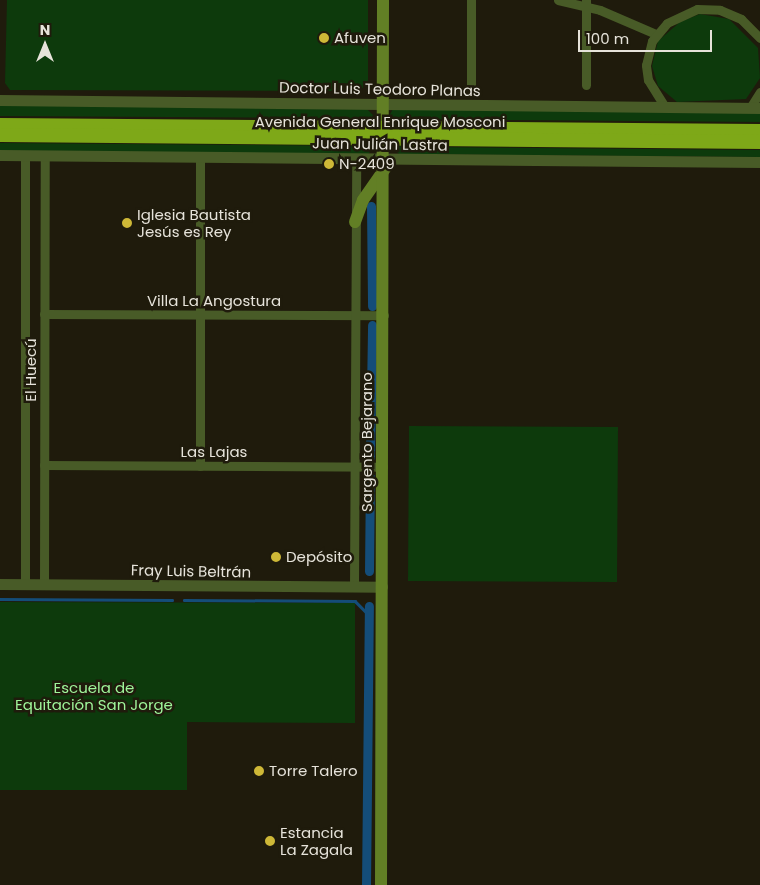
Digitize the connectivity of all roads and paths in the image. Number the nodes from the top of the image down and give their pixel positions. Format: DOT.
graph roads {
  1 [pos="382,0"];
  2 [pos="471,0"];
  3 [pos="558,0"];
  4 [pos="586,3"];
  5 [pos="708,4"];
  6 [pos="656,34"];
  7 [pos="760,38"];
  8 [pos="471,84"];
  9 [pos="586,85"];
  10 [pos="760,92"];
  11 [pos="0,100"];
  12 [pos="382,104"];
  13 [pos="665,107"];
  14 [pos="755,108"];
  15 [pos="0,124"];
  16 [pos="760,131"];
  17 [pos="384,133"];
  18 [pos="0,135"];
  19 [pos="760,142"];
  20 [pos="0,155"];
  21 [pos="25,155"];
  22 [pos="44,155"];
  23 [pos="200,157"];
  24 [pos="356,158"];
  25 [pos="760,162"];
  26 [pos="385,163"];
  27 [pos="355,222"];
  28 [pos="44,314"];
  29 [pos="200,314"];
  30 [pos="355,315"];
  31 [pos="384,315"];
  32 [pos="44,465"];
  33 [pos="200,466"];
  34 [pos="354,467"];
  35 [pos="383,467"];
  36 [pos="0,584"];
  37 [pos="26,584"];
  38 [pos="44,584"];
  39 [pos="354,587"];
  40 [pos="382,587"];
  41 [pos="381,885"];
  1 -- 12 [label="main road, Sargento Bejarano"];
  2 -- 8 [label="street"];
  3 -- 4 [label="street"];
  4 -- 6 [label="street"];
  4 -- 9 [label="street"];
  5 -- 6 [label="street"];
  5 -- 7 [label="street"];
  6 -- 13 [label="street"];
  10 -- 14 [label="street"];
  11 -- 12 [label="street, Doctor Luis Teodoro Planas"];
  12 -- 13 [label="street, Doctor Luis Teodoro Planas"];
  12 -- 17 [label="main road, Sargento Bejarano"];
  13 -- 14 [label="street, Doctor Luis Teodoro Planas"];
  15 -- 17 [label="highway, Avenida General Enrique Mosconi"];
  16 -- 17 [label="highway, Avenida General Enrique Mosconi"];
  17 -- 18 [label="highway, Avenida General Enrique Mosconi"];
  17 -- 19 [label="highway, Avenida General Enrique Mosconi"];
  17 -- 26 [label="main road, Sargento Bejarano"];
  20 -- 21 [label="street, Juan Julián Lastra"];
  21 -- 22 [label="street, Juan Julián Lastra"];
  21 -- 37 [label="street, El Huecú"];
  22 -- 23 [label="street, Juan Julián Lastra"];
  22 -- 28 [label="street, El Huecú"];
  23 -- 24 [label="street, Juan Julián Lastra"];
  23 -- 29 [label="street"];
  24 -- 26 [label="street, Juan Julián Lastra"];
  24 -- 27 [label="street, Sargento Bejarano"];
  25 -- 26 [label="street, Juan Julián Lastra"];
  26 -- 27 [label="main road"];
  26 -- 31 [label="main road, Sargento Bejarano"];
  27 -- 30 [label="street, Sargento Bejarano"];
  28 -- 29 [label="street, Villa La Angostura"];
  28 -- 32 [label="street, El Huecú"];
  29 -- 30 [label="street, Villa La Angostura"];
  29 -- 33 [label="street"];
  30 -- 31 [label="street, Villa La Angostura"];
  30 -- 34 [label="street, Sargento Bejarano"];
  31 -- 35 [label="main road, Sargento Bejarano"];
  32 -- 33 [label="street, Las Lajas"];
  32 -- 38 [label="street, El Huecú"];
  33 -- 34 [label="street, Las Lajas"];
  34 -- 35 [label="street, Las Lajas"];
  34 -- 39 [label="street, Sargento Bejarano"];
  35 -- 40 [label="main road, Sargento Bejarano"];
  36 -- 37 [label="street, Fray Luis Beltrán"];
  37 -- 38 [label="street, Fray Luis Beltrán"];
  38 -- 39 [label="street, Fray Luis Beltrán"];
  39 -- 40 [label="street, Fray Luis Beltrán"];
  40 -- 41 [label="main road, Sargento Bejarano"];
}
